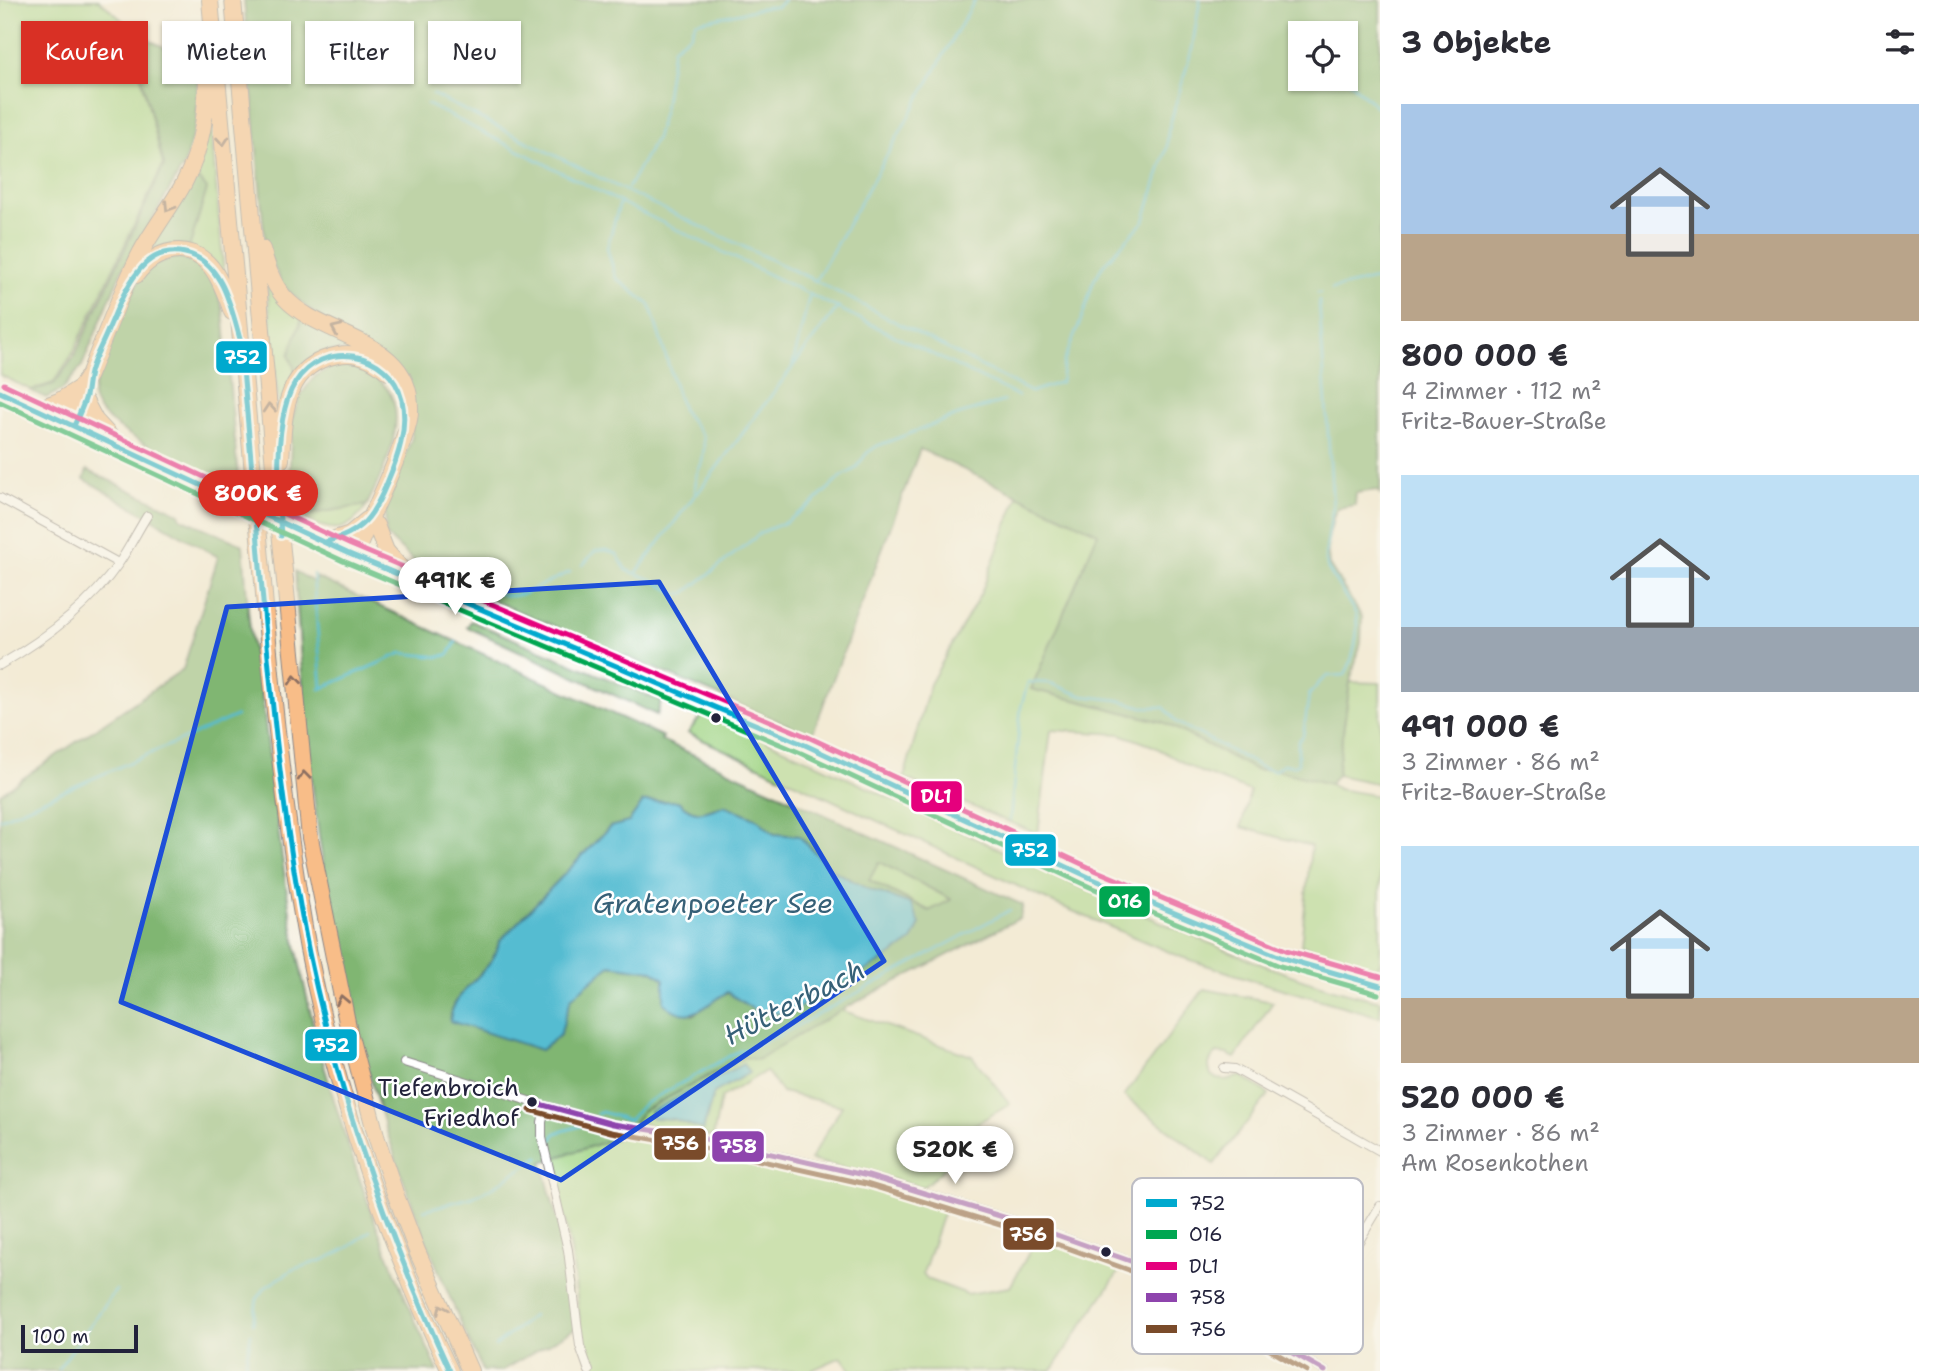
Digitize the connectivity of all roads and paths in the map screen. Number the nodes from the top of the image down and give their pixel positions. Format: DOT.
graph roads {
  1 [pos="209,0"];
  2 [pos="233,0"];
  3 [pos="252,208"];
  4 [pos="126,288"];
  5 [pos="240,339"];
  6 [pos="85,388"];
  7 [pos="0,392"];
  8 [pos="37,409"];
  9 [pos="69,424"];
  10 [pos="405,434"];
  11 [pos="121,447"];
  12 [pos="0,498"];
  13 [pos="277,501"];
  14 [pos="146,516"];
  15 [pos="374,517"];
  16 [pos="325,542"];
  17 [pos="359,558"];
  18 [pos="118,563"];
  19 [pos="412,580"];
  20 [pos="0,665"];
  21 [pos="1380,986"];
  22 [pos="404,1062"];
  23 [pos="1224,1068"];
  24 [pos="546,1106"];
  25 [pos="1380,1151"];
  26 [pos="1380,1206"];
  27 [pos="1363,1234"];
  28 [pos="1132,1262"];
  29 [pos="1294,1354"];
  30 [pos="450,1371"];
  31 [pos="470,1371"];
  32 [pos="589,1371"];
  33 [pos="1325,1371"];
  1 -- 4 [label="highway, one-way"];
  1 -- 5 [label="highway, one-way"];
  2 -- 3 [label="highway"];
  10 -- 3 [label="highway, one-way"];
  13 -- 3 [label="highway, one-way"];
  4 -- 5 [label="highway"];
  4 -- 6 [label="highway"];
  5 -- 30 [label="highway, bridge"];
  6 -- 8 [label="highway"];
  6 -- 9 [label="highway"];
  6 -- 11 [label="highway"];
  7 -- 8 [label="main road"];
  8 -- 9 [label="main road"];
  9 -- 11 [label="main road"];
  10 -- 13 [label="highway"];
  10 -- 15 [label="highway"];
  11 -- 16 [label="main road"];
  12 -- 18 [label="street"];
  31 -- 13 [label="highway, one-way, bridge"];
  14 -- 18 [label="street"];
  15 -- 16 [label="highway"];
  15 -- 17 [label="highway"];
  15 -- 19 [label="highway"];
  16 -- 17 [label="main road"];
  17 -- 19 [label="main road"];
  18 -- 20 [label="street"];
  19 -- 21 [label="main road"];
  22 -- 24 [label="street"];
  23 -- 25 [label="street"];
  24 -- 28 [label="street"];
  24 -- 32 [label="street"];
  26 -- 27 [label="street"];
  29 -- 33 [label="street"];
}
